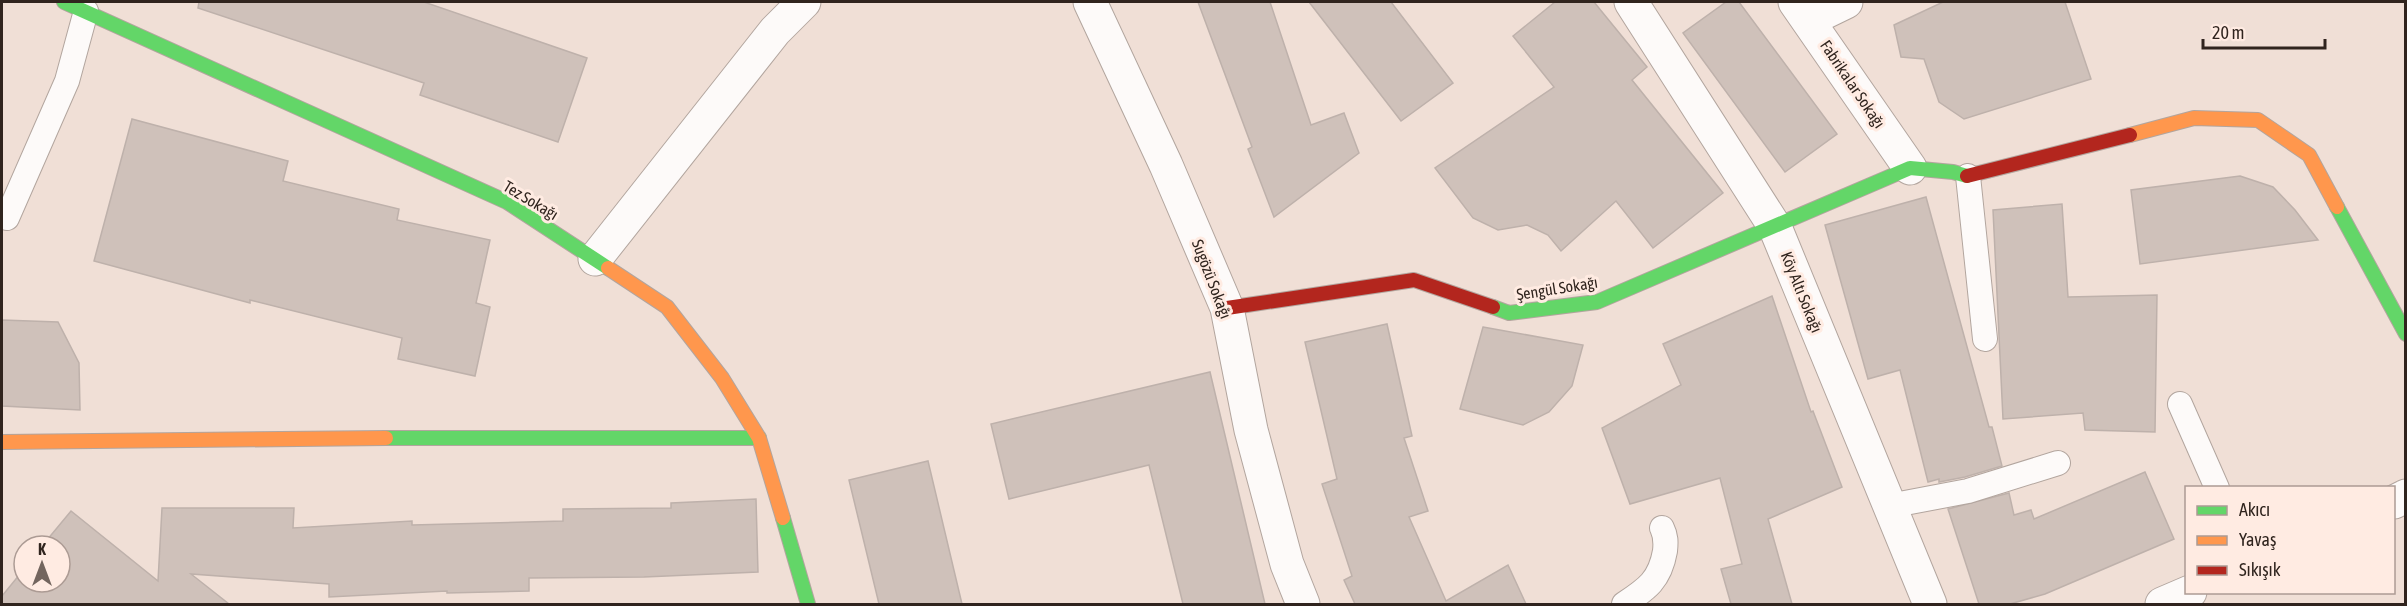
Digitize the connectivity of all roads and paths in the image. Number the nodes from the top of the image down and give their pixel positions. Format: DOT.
graph roads {
  1 [pos="64,2"];
  2 [pos="1090,2"];
  3 [pos="1631,2"];
  4 [pos="1846,2"];
  5 [pos="796,4"];
  6 [pos="86,11"];
  7 [pos="1802,11"];
  8 [pos="1910,168"];
  9 [pos="1968,176"];
  10 [pos="7,218"];
  11 [pos="1776,227"];
  12 [pos="595,259"];
  13 [pos="1227,308"];
  14 [pos="2406,334"];
  15 [pos="1985,339"];
  16 [pos="2180,404"];
  17 [pos="759,438"];
  18 [pos="2,442"];
  19 [pos="2058,463"];
  20 [pos="2216,486"];
  21 [pos="1889,506"];
  22 [pos="1662,528"];
  23 [pos="2185,594"];
  24 [pos="808,604"];
  25 [pos="1303,604"];
  26 [pos="1624,604"];
  27 [pos="1930,604"];
  28 [pos="2162,604"];
  1 -- 6 [label="street, Tez Sokağı"];
  2 -- 13 [label="street, Sugözü Sokağı"];
  3 -- 11 [label="street, Köy Altı Sokağı"];
  4 -- 7 [label="street"];
  5 -- 12 [label="street"];
  6 -- 10 [label="lane"];
  6 -- 12 [label="street, Tez Sokağı"];
  7 -- 8 [label="street, Fabrikalar Sokağı"];
  8 -- 9 [label="street"];
  8 -- 11 [label="street, Şengül Sokağı"];
  9 -- 14 [label="street"];
  9 -- 15 [label="lane"];
  11 -- 13 [label="street, Şengül Sokağı"];
  11 -- 21 [label="street, Köy Altı Sokağı"];
  12 -- 17 [label="street, Tez Sokağı"];
  13 -- 25 [label="street, Sugözü Sokağı"];
  16 -- 20 [label="lane"];
  17 -- 18 [label="street"];
  17 -- 24 [label="street, Tez Sokağı"];
  19 -- 21 [label="lane"];
  21 -- 27 [label="street, Köy Altı Sokağı"];
  22 -- 26 [label="lane"];
  23 -- 28 [label="street"];
}
